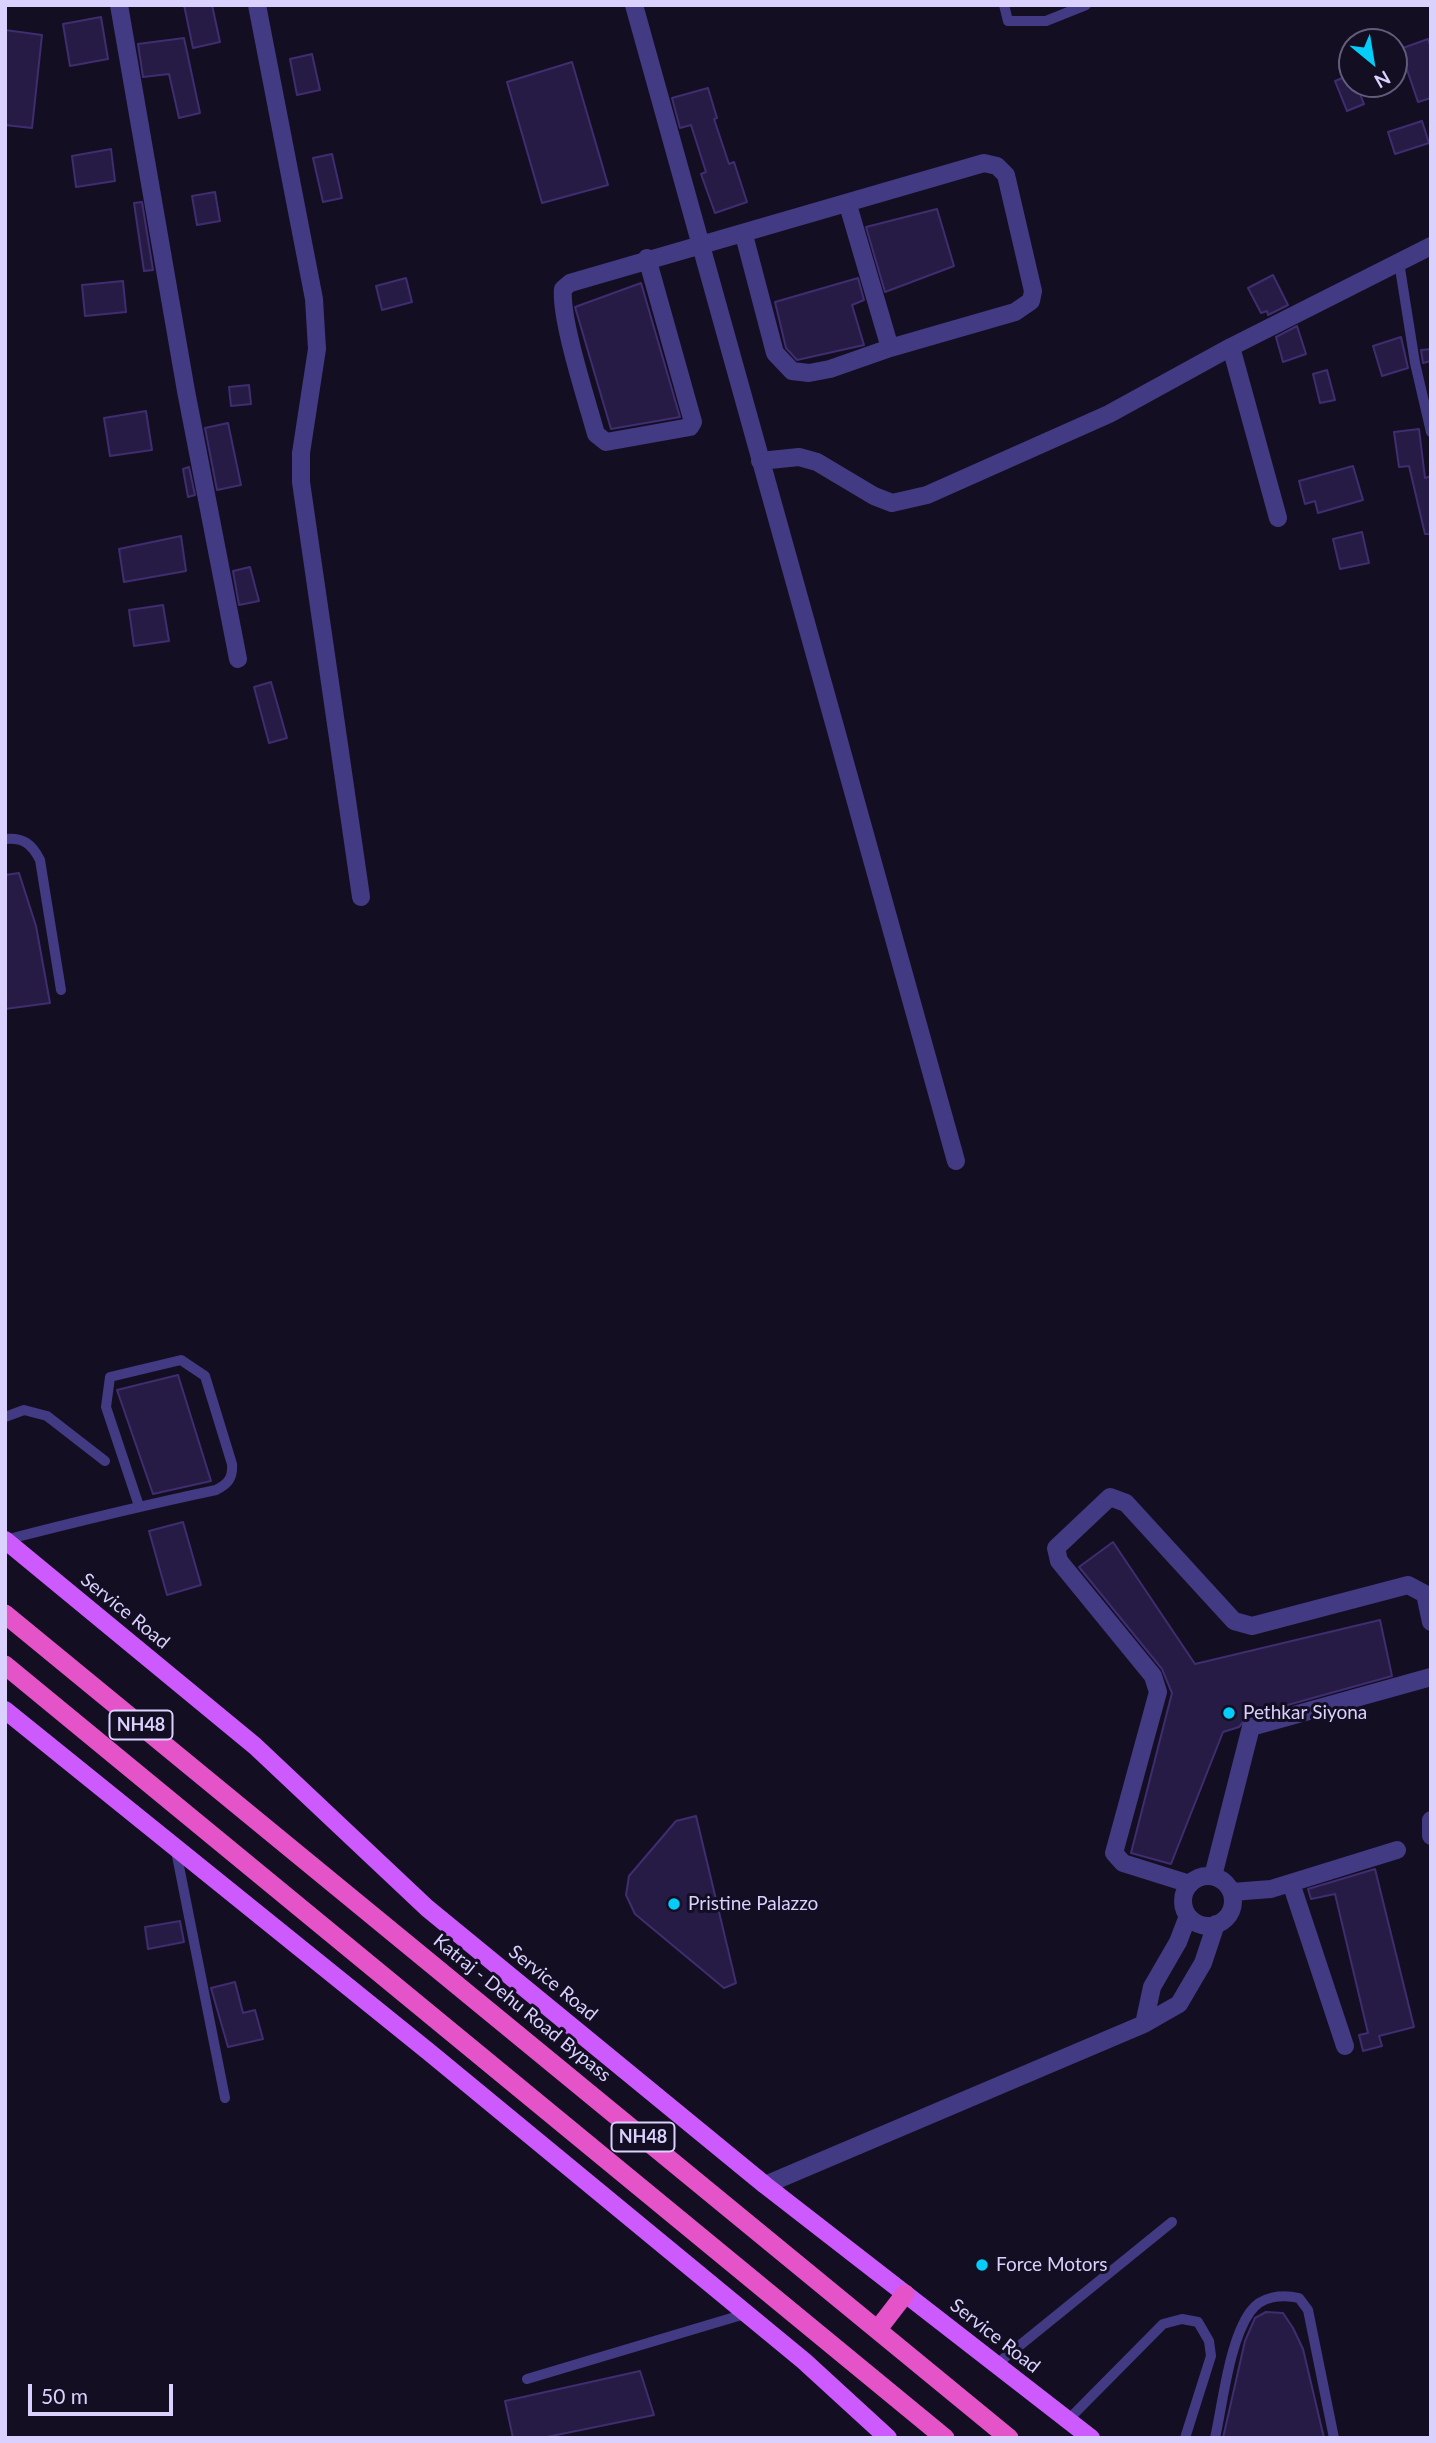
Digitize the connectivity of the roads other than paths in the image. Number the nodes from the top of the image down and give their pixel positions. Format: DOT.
graph roads {
  1 [pos="119,5"];
  2 [pos="257,5"];
  3 [pos="634,5"];
  4 [pos="1004,5"];
  5 [pos="1086,5"];
  6 [pos="848,205"];
  7 [pos="744,234"];
  8 [pos="1431,246"];
  9 [pos="700,247"];
  10 [pos="647,258"];
  11 [pos="1399,262"];
  12 [pos="1231,346"];
  13 [pos="890,348"];
  14 [pos="1431,432"];
  15 [pos="760,461"];
  16 [pos="1278,518"];
  17 [pos="238,659"];
  18 [pos="5,839"];
  19 [pos="362,897"];
  20 [pos="61,990"];
  21 [pos="956,1161"];
  22 [pos="5,1417"];
  23 [pos="105,1461"];
  24 [pos="139,1506"];
  25 [pos="5,1540"];
  26 [pos="5,1614"];
  27 [pos="1431,1622"];
  28 [pos="5,1665"];
  29 [pos="1431,1677"];
  30 [pos="5,1710"];
  31 [pos="1431,1820"];
  32 [pos="1431,1836"];
  33 [pos="176,1847"];
  34 [pos="1397,1850"];
  35 [pos="1213,1876"];
  36 [pos="1291,1883"];
  37 [pos="1189,1884"];
  38 [pos="1232,1892"];
  39 [pos="1188,1916"];
  40 [pos="1216,1924"];
  41 [pos="1144,2024"];
  42 [pos="1345,2046"];
  43 [pos="225,2098"];
  44 [pos="765,2185"];
  45 [pos="1172,2222"];
  46 [pos="905,2294"];
  47 [pos="745,2314"];
  48 [pos="878,2329"];
  49 [pos="998,2363"];
  50 [pos="527,2379"];
  51 [pos="1068,2420"];
  52 [pos="888,2438"];
  53 [pos="946,2438"];
  54 [pos="1009,2438"];
  55 [pos="1091,2438"];
  56 [pos="1185,2438"];
  57 [pos="1215,2438"];
  58 [pos="1334,2438"];
  1 -- 17 [label="street"];
  2 -- 19 [label="street"];
  3 -- 9 [label="street"];
  4 -- 5 [label="lane"];
  6 -- 7 [label="street"];
  6 -- 13 [label="street"];
  6 -- 13 [label="street"];
  7 -- 9 [label="street"];
  7 -- 13 [label="street"];
  8 -- 11 [label="street"];
  9 -- 10 [label="street"];
  9 -- 15 [label="street"];
  10 -- 10 [label="street"];
  11 -- 12 [label="street"];
  11 -- 14 [label="lane"];
  12 -- 15 [label="street"];
  12 -- 16 [label="street"];
  15 -- 21 [label="street"];
  18 -- 20 [label="lane"];
  22 -- 23 [label="lane"];
  24 -- 24 [label="lane"];
  24 -- 25 [label="lane"];
  25 -- 44 [label="main road, Service Road"];
  26 -- 48 [label="highway, Katraj - Dehu Road Bypass / NH48"];
  27 -- 37 [label="street"];
  28 -- 53 [label="highway, NH48"];
  29 -- 35 [label="street"];
  30 -- 33 [label="main road"];
  31 -- 32 [label="street"];
  33 -- 43 [label="lane"];
  33 -- 47 [label="main road"];
  34 -- 36 [label="street"];
  35 -- 37 [label="street"];
  35 -- 38 [label="street"];
  36 -- 38 [label="street"];
  36 -- 42 [label="street"];
  37 -- 39 [label="street"];
  38 -- 40 [label="street"];
  39 -- 40 [label="street"];
  39 -- 41 [label="street"];
  40 -- 41 [label="street"];
  41 -- 44 [label="street"];
  44 -- 46 [label="main road, Service Road"];
  45 -- 49 [label="lane"];
  46 -- 48 [label="highway"];
  46 -- 49 [label="main road, Service Road"];
  47 -- 50 [label="lane"];
  47 -- 52 [label="main road"];
  48 -- 54 [label="highway, Katraj - Dehu Road Bypass / NH48"];
  49 -- 51 [label="main road, Service Road"];
  51 -- 55 [label="main road, Service Road"];
  51 -- 56 [label="lane"];
  57 -- 58 [label="lane"];
}
